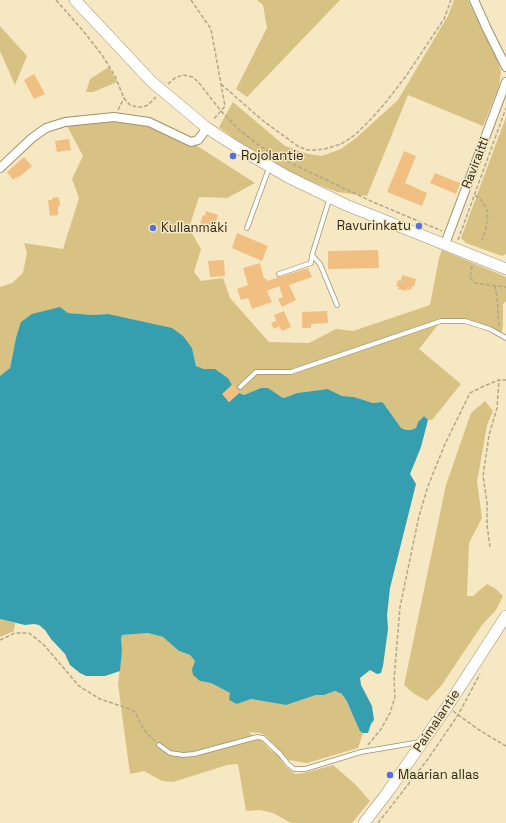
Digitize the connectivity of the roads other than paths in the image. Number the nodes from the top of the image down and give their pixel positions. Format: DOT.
graph roads {
  1 [pos="74,0"];
  2 [pos="474,0"];
  3 [pos="506,67"];
  4 [pos="506,82"];
  5 [pos="207,128"];
  6 [pos="0,168"];
  7 [pos="270,168"];
  8 [pos="330,197"];
  9 [pos="246,228"];
  10 [pos="445,244"];
  11 [pos="312,255"];
  12 [pos="506,269"];
  13 [pos="279,274"];
  14 [pos="337,305"];
  15 [pos="506,338"];
  16 [pos="240,387"];
  17 [pos="506,616"];
  18 [pos="427,743"];
  19 [pos="159,745"];
  20 [pos="364,823"];
  1 -- 5 [label="main road"];
  2 -- 3 [label="street"];
  4 -- 10 [label="street, Raviraitti"];
  5 -- 6 [label="street"];
  5 -- 7 [label="main road"];
  7 -- 8 [label="main road"];
  7 -- 9 [label="lane"];
  8 -- 10 [label="main road"];
  8 -- 11 [label="lane"];
  10 -- 12 [label="main road"];
  11 -- 13 [label="lane"];
  11 -- 14 [label="lane"];
  15 -- 16 [label="lane"];
  17 -- 18 [label="main road, Paimalantie"];
  18 -- 19 [label="lane"];
  18 -- 20 [label="main road, Paimalantie"];
}
